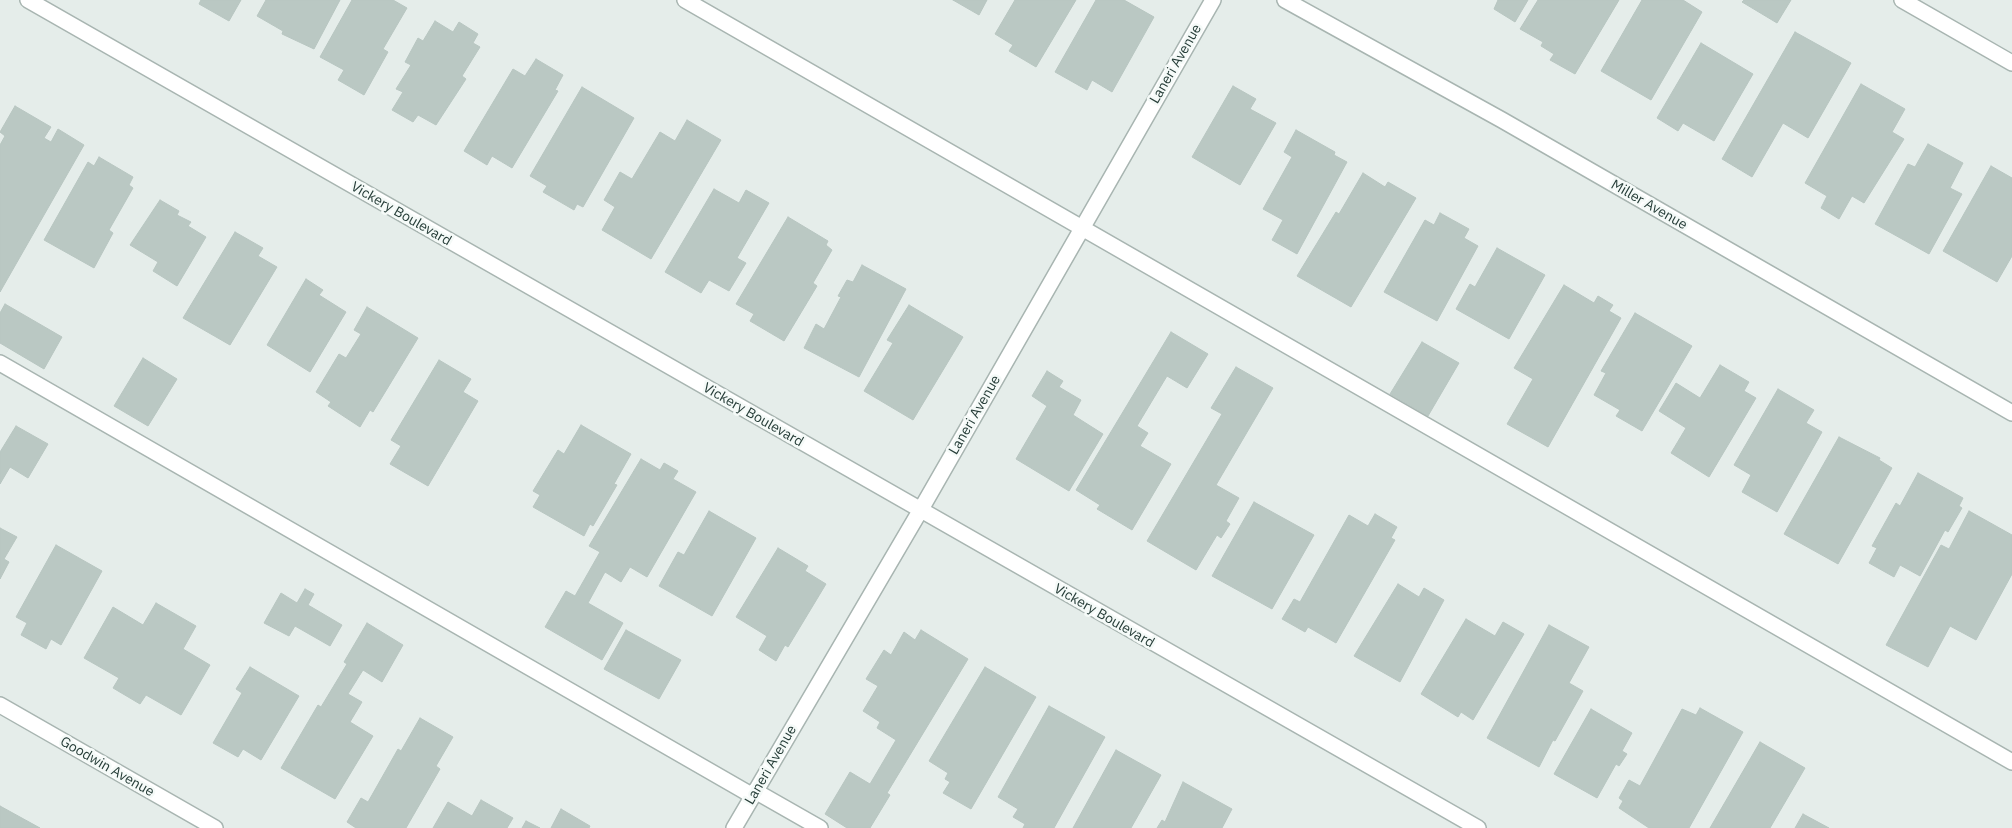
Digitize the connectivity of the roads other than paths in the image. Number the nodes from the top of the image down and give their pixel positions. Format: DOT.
graph roads {
  1 [pos="28,0"];
  2 [pos="685,0"];
  3 [pos="1213,0"];
  4 [pos="1284,0"];
  5 [pos="1902,0"];
  6 [pos="2012,63"];
  7 [pos="1083,228"];
  8 [pos="0,363"];
  9 [pos="2012,413"];
  10 [pos="920,511"];
  11 [pos="0,705"];
  12 [pos="2012,762"];
  13 [pos="754,793"];
  14 [pos="215,828"];
  15 [pos="734,828"];
  16 [pos="820,828"];
  17 [pos="1478,828"];
  1 -- 10 [label="street, Vickery Boulevard"];
  2 -- 7 [label="street"];
  3 -- 7 [label="street, Laneri Avenue"];
  4 -- 9 [label="street, Miller Avenue"];
  5 -- 6 [label="street"];
  7 -- 10 [label="street, Laneri Avenue"];
  7 -- 12 [label="street"];
  8 -- 13 [label="street"];
  10 -- 13 [label="street, Laneri Avenue"];
  10 -- 17 [label="street, Vickery Boulevard"];
  11 -- 14 [label="street, Goodwin Avenue"];
  13 -- 15 [label="street, Laneri Avenue"];
  13 -- 16 [label="street"];
}
